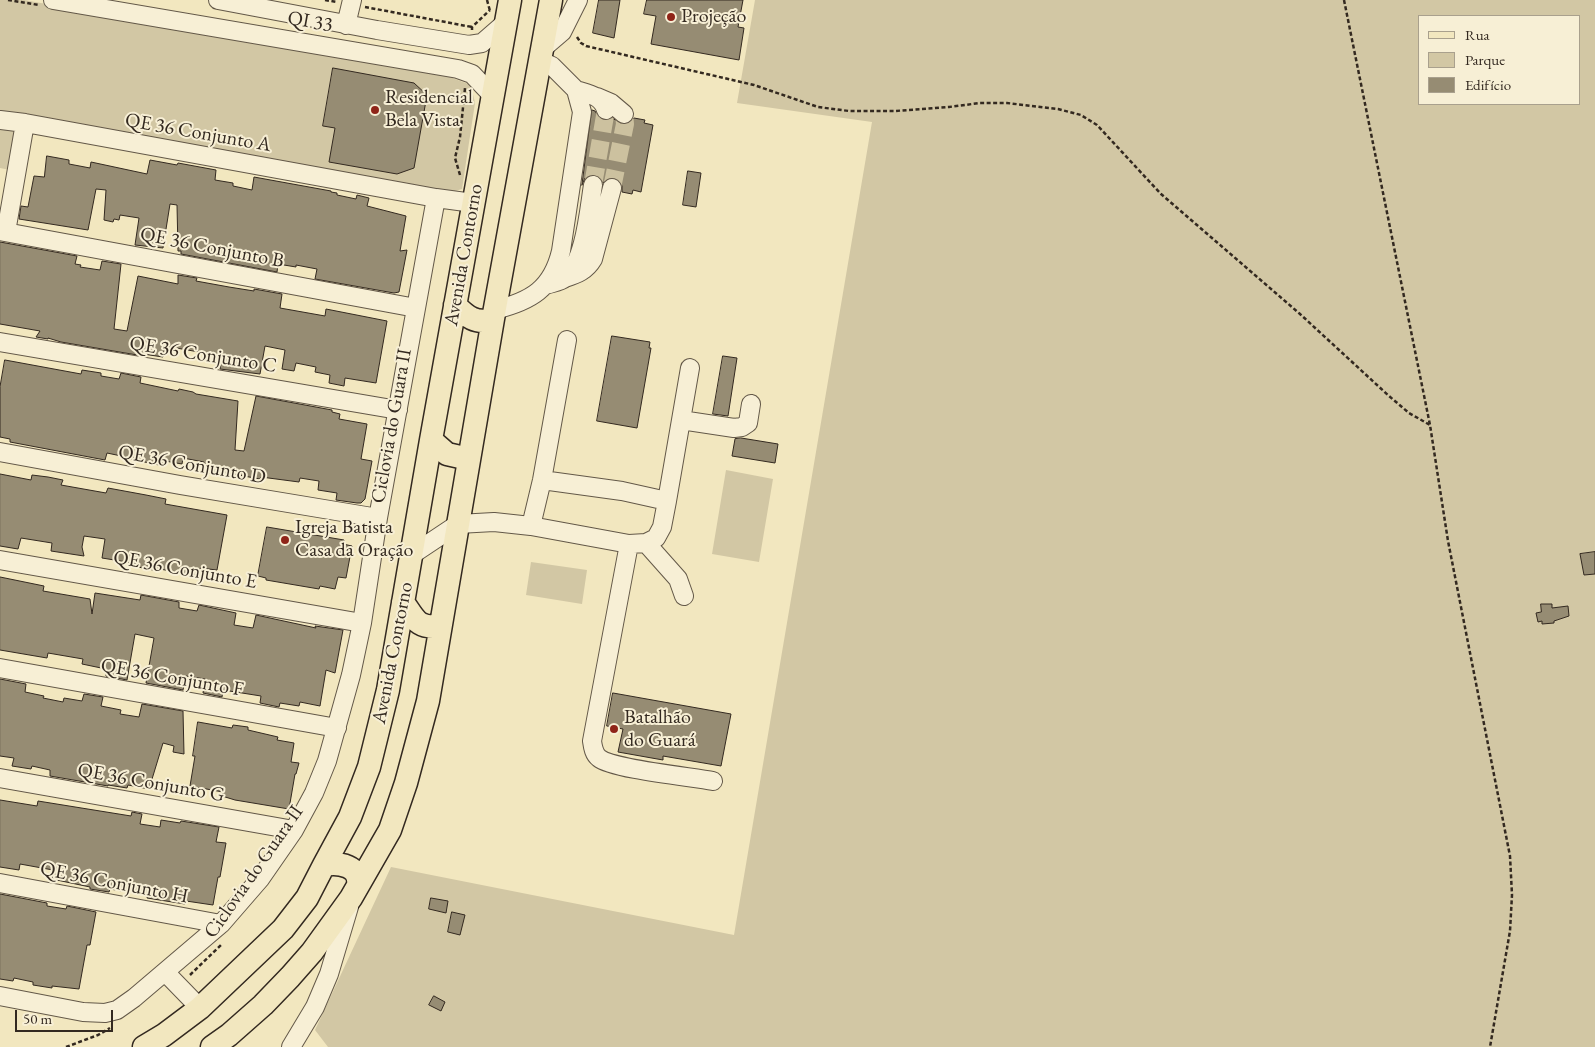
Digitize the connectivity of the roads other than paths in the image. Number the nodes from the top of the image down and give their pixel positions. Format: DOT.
graph roads {
  1 [pos="54,0"];
  2 [pos="218,0"];
  3 [pos="551,0"];
  4 [pos="578,0"];
  5 [pos="351,2"];
  6 [pos="502,9"];
  7 [pos="346,24"];
  8 [pos="377,30"];
  9 [pos="372,54"];
  10 [pos="540,55"];
  11 [pos="576,90"];
  12 [pos="492,95"];
  13 [pos="624,114"];
  14 [pos="0,120"];
  15 [pos="24,123"];
  16 [pos="8,178"];
  17 [pos="593,184"];
  18 [pos="612,188"];
  19 [pos="436,198"];
  20 [pos="472,204"];
  21 [pos="3,231"];
  22 [pos="564,279"];
  23 [pos="546,285"];
  24 [pos="455,305"];
  25 [pos="416,308"];
  26 [pos="494,314"];
  27 [pos="567,340"];
  28 [pos="0,342"];
  29 [pos="690,368"];
  30 [pos="751,404"];
  31 [pos="398,410"];
  32 [pos="681,420"];
  33 [pos="430,440"];
  34 [pos="0,452"];
  35 [pos="469,459"];
  36 [pos="542,480"];
  37 [pos="667,501"];
  38 [pos="378,518"];
  39 [pos="458,524"];
  40 [pos="532,526"];
  41 [pos="638,543"];
  42 [pos="410,556"];
  43 [pos="0,560"];
  44 [pos="684,596"];
  45 [pos="403,602"];
  46 [pos="362,623"];
  47 [pos="440,626"];
  48 [pos="0,668"];
  49 [pos="338,728"];
  50 [pos="0,778"];
  51 [pos="713,781"];
  52 [pos="294,830"];
  53 [pos="324,865"];
  54 [pos="0,883"];
  55 [pos="355,892"];
  56 [pos="222,933"];
  57 [pos="165,972"];
  58 [pos="0,996"];
  59 [pos="200,1008"];
  60 [pos="144,1047"];
  61 [pos="212,1047"];
  62 [pos="291,1047"];
  1 -- 9 [label="street, QI 33"];
  2 -- 7 [label="street, QI 33"];
  3 -- 10 [label="main road, Avenida Contorno"];
  4 -- 10 [label="street"];
  5 -- 7 [label="street"];
  6 -- 8 [label="street, QI 33"];
  6 -- 12 [label="main road, Avenida Contorno"];
  7 -- 8 [label="street, QI 33"];
  8 -- 9 [label="street"];
  9 -- 12 [label="street, QI 33"];
  10 -- 11 [label="street"];
  10 -- 26 [label="main road, Avenida Contorno"];
  11 -- 13 [label="street"];
  11 -- 23 [label="street"];
  12 -- 20 [label="main road, Avenida Contorno"];
  14 -- 15 [label="street, QE 36 Conjunto A"];
  15 -- 16 [label="street"];
  15 -- 19 [label="street, QE 36 Conjunto A"];
  16 -- 21 [label="street"];
  17 -- 22 [label="street"];
  18 -- 22 [label="street"];
  19 -- 20 [label="street, QE 36 Conjunto A"];
  19 -- 25 [label="street"];
  20 -- 24 [label="main road, Avenida Contorno"];
  21 -- 25 [label="street, QE 36 Conjunto B"];
  22 -- 23 [label="street"];
  23 -- 26 [label="street"];
  24 -- 26 [label="main road"];
  24 -- 33 [label="main road, Avenida Contorno"];
  25 -- 31 [label="street"];
  26 -- 35 [label="main road, Avenida Contorno"];
  27 -- 36 [label="street"];
  28 -- 31 [label="street, QE 36 Conjunto C"];
  29 -- 32 [label="street"];
  30 -- 32 [label="street"];
  31 -- 38 [label="street"];
  32 -- 37 [label="street"];
  33 -- 35 [label="main road"];
  33 -- 42 [label="main road, Avenida Contorno"];
  34 -- 38 [label="street, QE 36 Conjunto D"];
  35 -- 39 [label="main road, Avenida Contorno"];
  36 -- 37 [label="street"];
  36 -- 40 [label="street"];
  37 -- 41 [label="street"];
  38 -- 46 [label="street"];
  39 -- 40 [label="street"];
  39 -- 42 [label="street"];
  39 -- 47 [label="main road, Avenida Contorno"];
  40 -- 41 [label="street"];
  41 -- 44 [label="street"];
  41 -- 51 [label="street"];
  42 -- 45 [label="main road, Avenida Contorno"];
  43 -- 46 [label="street, QE 36 Conjunto E"];
  45 -- 47 [label="main road"];
  45 -- 53 [label="main road, Avenida Contorno"];
  46 -- 49 [label="street"];
  47 -- 55 [label="main road, Avenida Contorno"];
  48 -- 49 [label="street, QE 36 Conjunto F"];
  49 -- 52 [label="street"];
  50 -- 52 [label="street, QE 36 Conjunto G"];
  52 -- 56 [label="street"];
  53 -- 55 [label="main road"];
  53 -- 59 [label="main road, Avenida Contorno"];
  54 -- 56 [label="street, QE 36 Conjunto H"];
  55 -- 61 [label="main road, Avenida Contorno"];
  55 -- 62 [label="street"];
  56 -- 57 [label="street"];
  57 -- 58 [label="street"];
  57 -- 59 [label="street"];
  59 -- 60 [label="main road, Avenida Contorno"];
}
